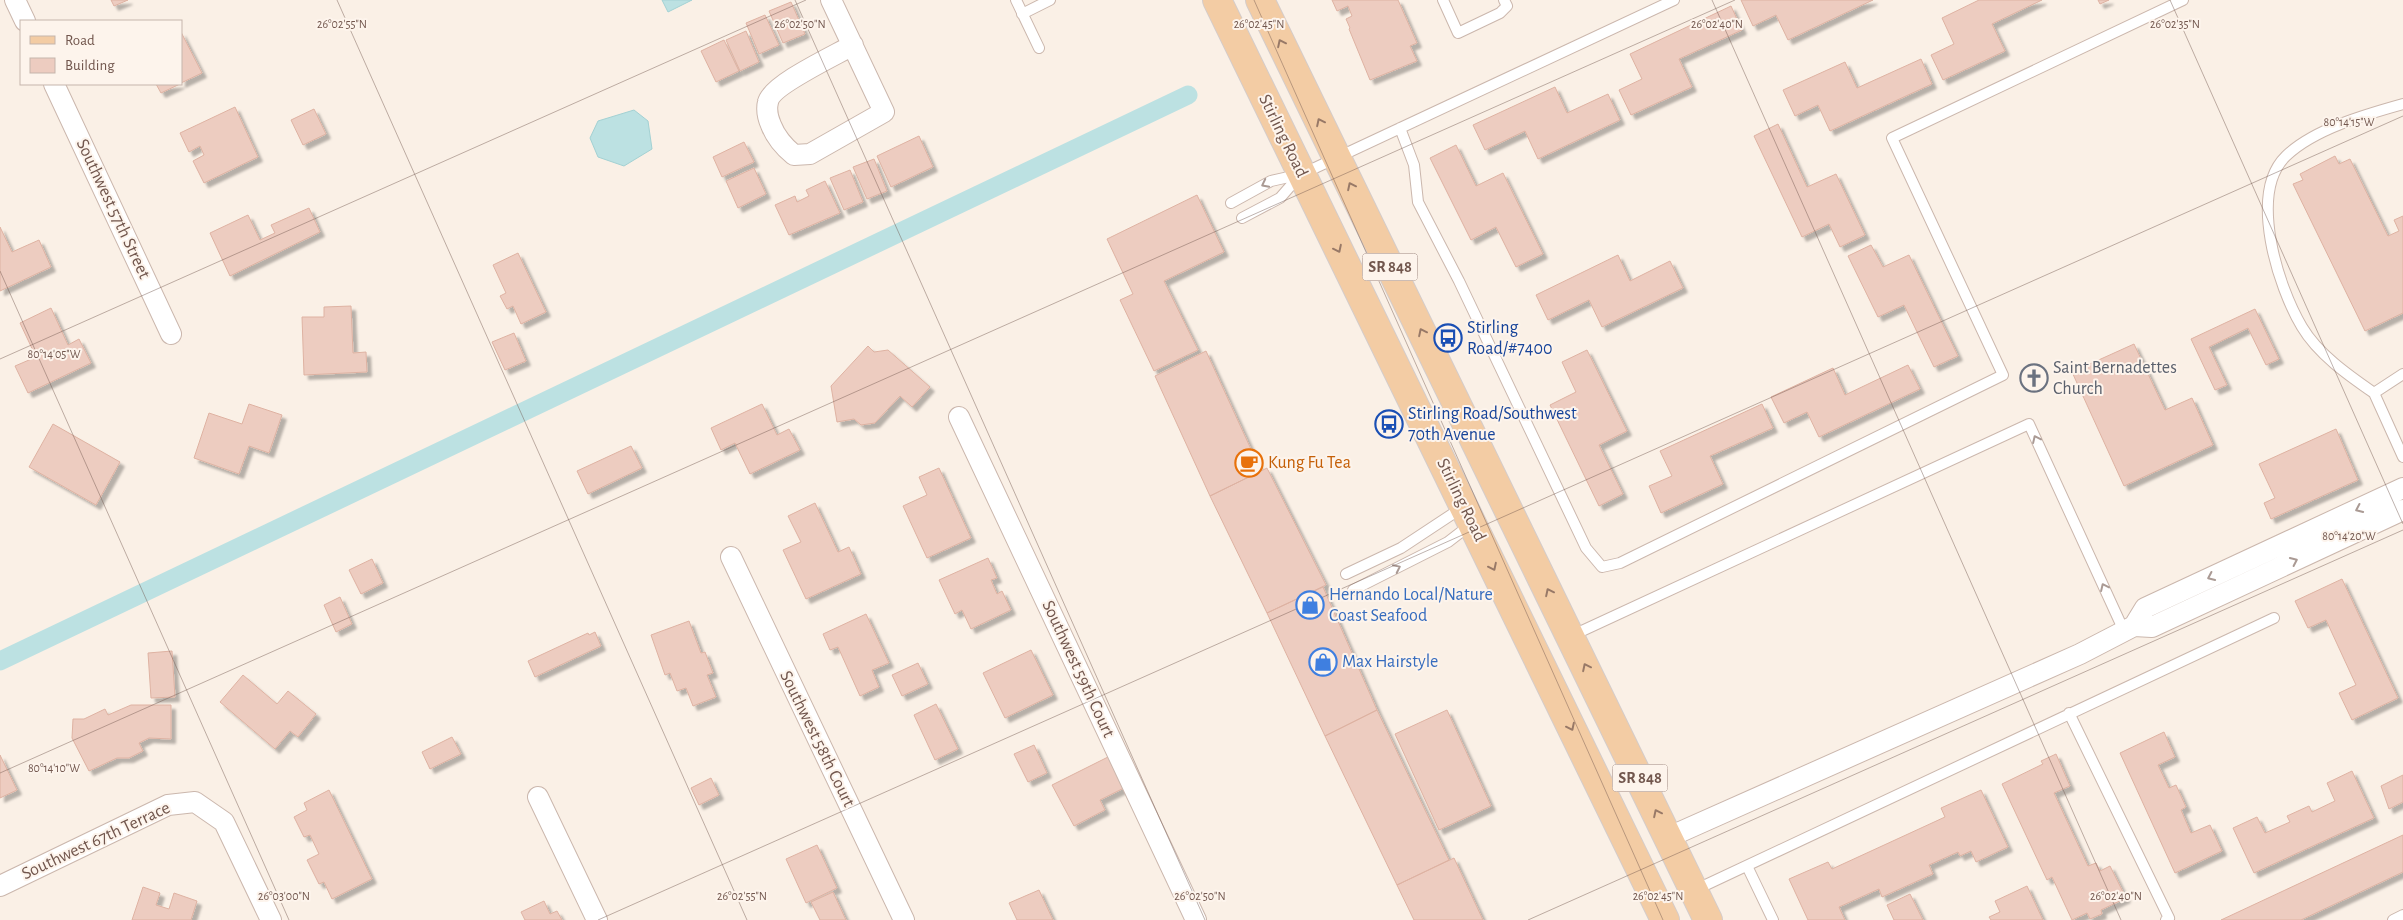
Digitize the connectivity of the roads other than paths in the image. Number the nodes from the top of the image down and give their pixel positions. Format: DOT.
graph roads {
  1 [pos="15,0"];
  2 [pos="831,0"];
  3 [pos="1016,0"];
  4 [pos="1050,0"];
  5 [pos="1217,0"];
  6 [pos="1260,0"];
  7 [pos="1443,0"];
  8 [pos="1504,0"];
  9 [pos="1674,0"];
  10 [pos="2183,0"];
  11 [pos="1022,14"];
  12 [pos="25,20"];
  13 [pos="853,45"];
  14 [pos="1039,48"];
  15 [pos="54,85"];
  16 [pos="2403,104"];
  17 [pos="1400,128"];
  18 [pos="1337,158"];
  19 [pos="1302,174"];
  20 [pos="1231,203"];
  21 [pos="1242,218"];
  22 [pos="172,334"];
  23 [pos="2403,374"];
  24 [pos="2374,393"];
  25 [pos="960,417"];
  26 [pos="2403,457"];
  27 [pos="2403,488"];
  28 [pos="2403,510"];
  29 [pos="1467,514"];
  30 [pos="731,557"];
  31 [pos="2252,558"];
  32 [pos="1346,574"];
  33 [pos="2261,576"];
  34 [pos="1353,590"];
  35 [pos="2274,618"];
  36 [pos="2129,628"];
  37 [pos="1570,636"];
  38 [pos="1534,652"];
  39 [pos="2069,713"];
  40 [pos="538,797"];
  41 [pos="1669,838"];
  42 [pos="1747,866"];
  43 [pos="0,886"];
  44 [pos="1694,891"];
  45 [pos="2403,915"];
  46 [pos="270,920"];
  47 [pos="597,920"];
  48 [pos="904,920"];
  49 [pos="1196,920"];
  50 [pos="1665,920"];
  51 [pos="1708,920"];
  52 [pos="1773,920"];
  53 [pos="2166,920"];
  54 [pos="2393,920"];
  1 -- 12 [label="street"];
  2 -- 13 [label="street"];
  3 -- 11 [label="lane"];
  4 -- 11 [label="lane"];
  5 -- 19 [label="main road, Stirling Road / SR 848"];
  18 -- 6 [label="main road, SR 848, one-way"];
  7 -- 8 [label="lane"];
  9 -- 17 [label="lane"];
  10 -- 17 [label="lane"];
  11 -- 14 [label="lane"];
  13 -- 13 [label="street"];
  15 -- 22 [label="street, Southwest 57th Street"];
  16 -- 24 [label="lane"];
  17 -- 18 [label="lane"];
  18 -- 19 [label="lane"];
  37 -- 18 [label="main road, SR 848, one-way"];
  19 -- 20 [label="lane, one-way"];
  19 -- 21 [label="lane"];
  19 -- 29 [label="main road, Stirling Road / SR 848, one-way"];
  23 -- 24 [label="lane"];
  24 -- 26 [label="lane"];
  25 -- 49 [label="street, Southwest 59th Court"];
  27 -- 31 [label="street, one-way"];
  33 -- 28 [label="street, one-way"];
  29 -- 32 [label="lane"];
  34 -- 29 [label="lane, one-way"];
  29 -- 38 [label="main road, Stirling Road / SR 848, one-way"];
  30 -- 48 [label="street, Southwest 58th Court"];
  31 -- 33 [label="lane"];
  31 -- 36 [label="street, one-way"];
  33 -- 36 [label="street"];
  35 -- 39 [label="lane"];
  36 -- 37 [label="lane, one-way"];
  36 -- 41 [label="street"];
  37 -- 38 [label="main road"];
  41 -- 37 [label="main road, SR 848, one-way"];
  38 -- 50 [label="main road, Stirling Road / SR 848, one-way"];
  39 -- 42 [label="lane"];
  39 -- 53 [label="lane"];
  40 -- 47 [label="street"];
  41 -- 44 [label="main road, SR 848"];
  42 -- 44 [label="lane"];
  42 -- 52 [label="lane"];
  43 -- 46 [label="street, Southwest 67th Terrace"];
  44 -- 51 [label="main road, SR 848"];
  45 -- 54 [label="lane"];
}
